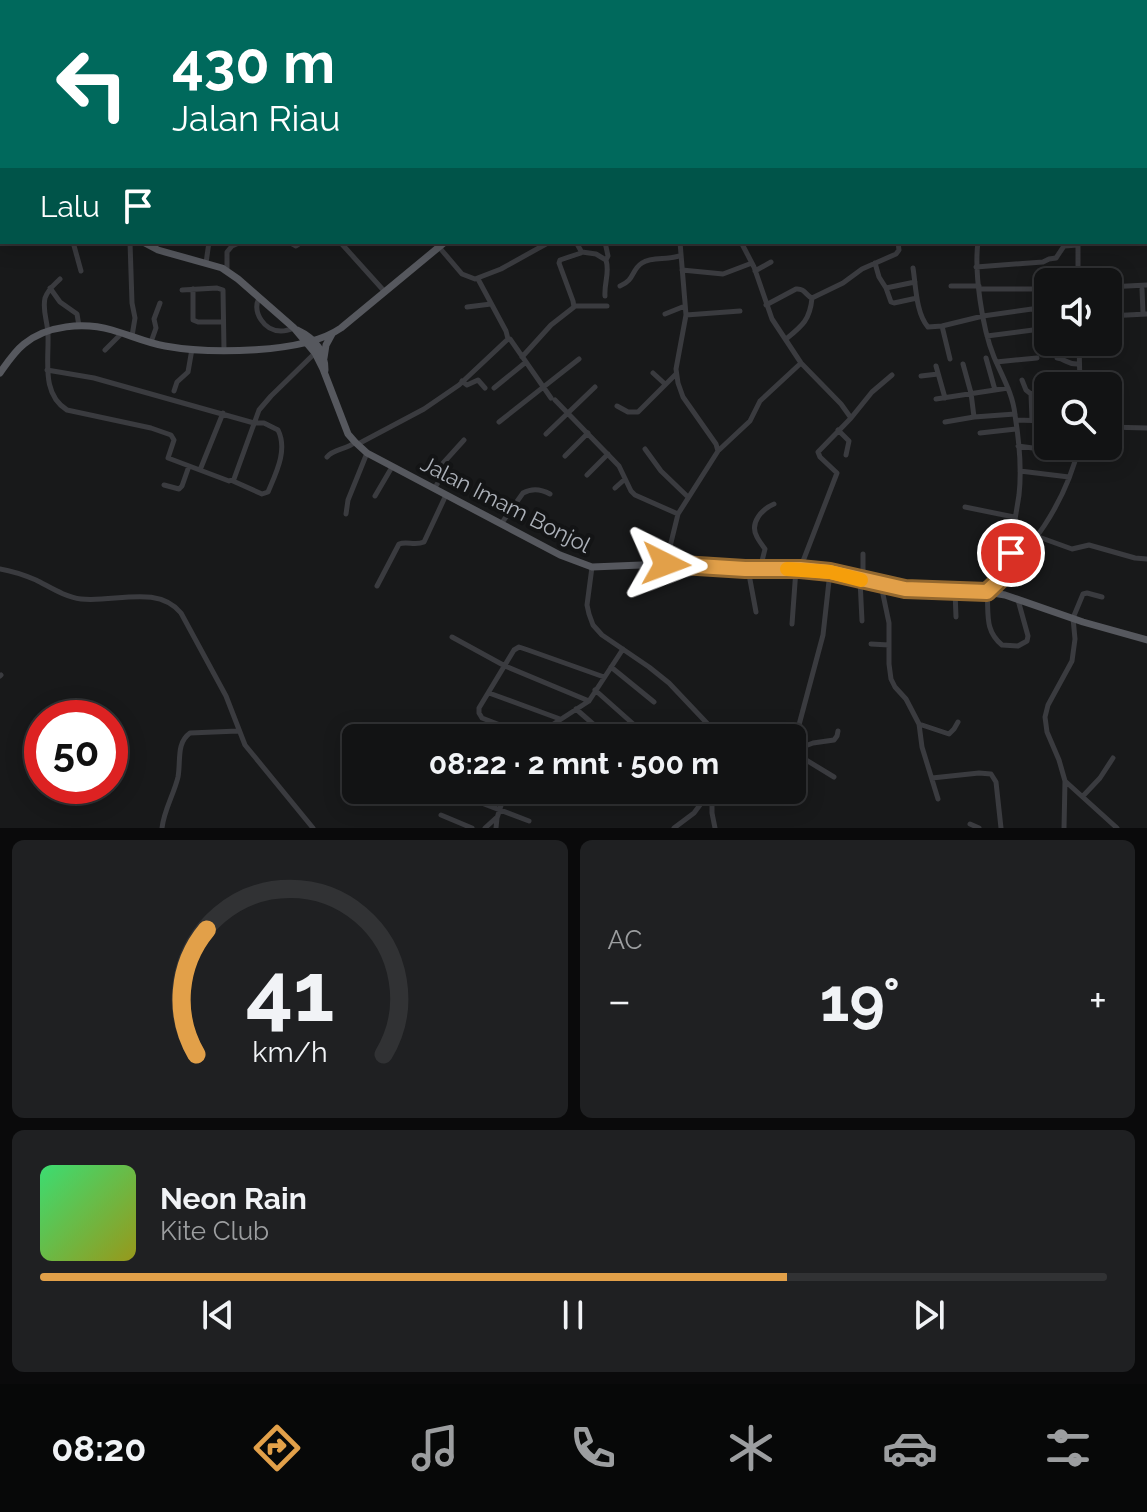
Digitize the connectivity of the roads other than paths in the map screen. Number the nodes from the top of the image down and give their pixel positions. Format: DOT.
graph roads {
  1 [pos="74,244"];
  2 [pos="130,244"];
  3 [pos="147,244"];
  4 [pos="209,244"];
  5 [pos="236,244"];
  6 [pos="342,244"];
  7 [pos="442,244"];
  8 [pos="546,244"];
  9 [pos="577,244"];
  10 [pos="605,244"];
  11 [pos="680,244"];
  12 [pos="742,244"];
  13 [pos="898,244"];
  14 [pos="978,244"];
  15 [pos="1073,244"];
  16 [pos="1078,244"];
  17 [pos="582,252"];
  18 [pos="681,255"];
  19 [pos="606,260"];
  20 [pos="771,262"];
  21 [pos="206,263"];
  22 [pos="752,263"];
  23 [pos="875,263"];
  24 [pos="976,267"];
  25 [pos="913,268"];
  26 [pos="1078,268"];
  27 [pos="682,270"];
  28 [pos="81,271"];
  29 [pos="227,271"];
  30 [pos="755,271"];
  31 [pos="60,279"];
  32 [pos="478,279"];
  33 [pos="915,282"];
  34 [pos="620,286"];
  35 [pos="951,286"];
  36 [pos="1122,287"];
  37 [pos="1145,287"];
  38 [pos="50,288"];
  39 [pos="886,288"];
  40 [pos="980,288"];
  41 [pos="193,289"];
  42 [pos="1034,289"];
  43 [pos="182,290"];
  44 [pos="385,292"];
  45 [pos="605,296"];
  46 [pos="259,298"];
  47 [pos="812,298"];
  48 [pos="917,298"];
  49 [pos="160,303"];
  50 [pos="491,304"];
  51 [pos="766,305"];
  52 [pos="574,306"];
  53 [pos="607,306"];
  54 [pos="685,306"];
  55 [pos="467,307"];
  56 [pos="1034,309"];
  57 [pos="740,311"];
  58 [pos="665,314"];
  59 [pos="1145,314"];
  60 [pos="686,315"];
  61 [pos="983,316"];
  62 [pos="1122,316"];
  63 [pos="223,322"];
  64 [pos="79,326"];
  65 [pos="942,326"];
  66 [pos="294,329"];
  67 [pos="1034,329"];
  68 [pos="49,331"];
  69 [pos="122,333"];
  70 [pos="332,334"];
  71 [pos="132,336"];
  72 [pos="987,336"];
  73 [pos="508,339"];
  74 [pos="786,339"];
  75 [pos="151,342"];
  76 [pos="310,342"];
  77 [pos="192,349"];
  78 [pos="105,350"];
  79 [pos="224,350"];
  80 [pos="315,353"];
  81 [pos="1079,356"];
  82 [pos="324,358"];
  83 [pos="986,358"];
  84 [pos="1037,358"];
  85 [pos="1057,358"];
  86 [pos="524,359"];
  87 [pos="579,359"];
  88 [pos="950,359"];
  89 [pos="996,362"];
  90 [pos="801,363"];
  91 [pos="963,364"];
  92 [pos="1079,364"];
  93 [pos="936,366"];
  94 [pos="47,370"];
  95 [pos="1079,372"];
  96 [pos="0,373"];
  97 [pos="653,373"];
  98 [pos="325,374"];
  99 [pos="676,374"];
  100 [pos="938,374"];
  101 [pos="892,375"];
  102 [pos="921,376"];
  103 [pos="1022,380"];
  104 [pos="462,381"];
  105 [pos="665,384"];
  106 [pos="542,386"];
  107 [pos="595,387"];
  108 [pos="485,388"];
  109 [pos="494,388"];
  110 [pos="1008,388"];
  111 [pos="995,390"];
  112 [pos="174,391"];
  113 [pos="971,393"];
  114 [pos="1034,393"];
  115 [pos="1031,394"];
  116 [pos="945,398"];
  117 [pos="936,399"];
  118 [pos="617,406"];
  119 [pos="223,413"];
  120 [pos="568,413"];
  121 [pos="974,417"];
  122 [pos="1016,417"];
  123 [pos="851,418"];
  124 [pos="1032,420"];
  125 [pos="499,422"];
  126 [pos="945,422"];
  127 [pos="254,423"];
  128 [pos="1122,427"];
  129 [pos="1147,428"];
  130 [pos="1016,429"];
  131 [pos="838,430"];
  132 [pos="588,433"];
  133 [pos="980,433"];
  134 [pos="546,434"];
  135 [pos="464,440"];
  136 [pos="356,444"];
  137 [pos="1018,446"];
  138 [pos="1034,448"];
  139 [pos="645,449"];
  140 [pos="718,451"];
  141 [pos="367,453"];
  142 [pos="608,454"];
  143 [pos="846,455"];
  144 [pos="565,456"];
  145 [pos="327,457"];
  146 [pos="1075,460"];
  147 [pos="189,466"];
  148 [pos="392,467"];
  149 [pos="200,470"];
  150 [pos="1020,471"];
  151 [pos="587,475"];
  152 [pos="1069,477"];
  153 [pos="625,479"];
  154 [pos="232,480"];
  155 [pos="164,485"];
  156 [pos="615,488"];
  157 [pos="434,489"];
  158 [pos="550,494"];
  159 [pos="446,495"];
  160 [pos="375,496"];
  161 [pos="688,497"];
  162 [pos="774,504"];
  163 [pos="965,507"];
  164 [pos="346,514"];
  165 [pos="678,514"];
  166 [pos="1014,517"];
  167 [pos="501,524"];
  168 [pos="1036,536"];
  169 [pos="863,554"];
  170 [pos="1147,559"];
  171 [pos="666,564"];
  172 [pos="592,567"];
  173 [pos="1012,568"];
  174 [pos="0,569"];
  175 [pos="748,569"];
  176 [pos="760,569"];
  177 [pos="798,569"];
  178 [pos="830,572"];
  179 [pos="860,580"];
  180 [pos="881,585"];
  181 [pos="377,586"];
  182 [pos="955,591"];
  183 [pos="987,592"];
  184 [pos="1102,597"];
  185 [pos="1018,599"];
  186 [pos="756,612"];
  187 [pos="956,617"];
  188 [pos="1073,618"];
  189 [pos="862,621"];
  190 [pos="792,624"];
  191 [pos="452,637"];
  192 [pos="1147,640"];
  193 [pos="871,644"];
  194 [pos="889,645"];
  195 [pos="623,649"];
  196 [pos="505,666"];
  197 [pos="611,667"];
  198 [pos="604,677"];
  199 [pos="595,690"];
  200 [pos="489,693"];
  201 [pos="589,701"];
  202 [pos="654,702"];
  203 [pos="576,709"];
  204 [pos="561,719"];
  205 [pos="958,722"];
  206 [pos="497,724"];
  207 [pos="554,724"];
  208 [pos="593,724"];
  209 [pos="633,724"];
  210 [pos="709,724"];
  211 [pos="799,724"];
  212 [pos="919,724"];
  213 [pos="238,731"];
  214 [pos="838,731"];
  215 [pos="806,746"];
  216 [pos="1113,758"];
  217 [pos="806,760"];
  218 [pos="834,777"];
  219 [pos="932,778"];
  220 [pos="1065,781"];
  221 [pos="1083,796"];
  222 [pos="938,799"];
  223 [pos="484,804"];
  224 [pos="501,804"];
  225 [pos="701,804"];
  226 [pos="712,804"];
  227 [pos="499,810"];
  228 [pos="441,815"];
  229 [pos="497,818"];
  230 [pos="529,821"];
  231 [pos="970,824"];
  232 [pos="162,828"];
  233 [pos="313,828"];
  234 [pos="472,828"];
  235 [pos="485,828"];
  236 [pos="496,828"];
  237 [pos="674,828"];
  238 [pos="715,828"];
  239 [pos="979,828"];
  240 [pos="1001,828"];
  241 [pos="1064,828"];
  242 [pos="1117,828"];
  1 -- 28 [label="street"];
  2 -- 71 [label="street"];
  3 -- 21 [label="main road"];
  4 -- 21 [label="street"];
  5 -- 29 [label="street"];
  6 -- 44 [label="street"];
  7 -- 32 [label="street"];
  7 -- 44 [label="main road"];
  8 -- 32 [label="street"];
  9 -- 17 [label="street"];
  10 -- 19 [label="street"];
  11 -- 18 [label="street"];
  12 -- 22 [label="street"];
  13 -- 23 [label="street"];
  14 -- 24 [label="street"];
  15 -- 24 [label="street"];
  16 -- 26 [label="street"];
  17 -- 19 [label="street"];
  17 -- 52 [label="street"];
  18 -- 27 [label="street"];
  18 -- 34 [label="street"];
  19 -- 45 [label="street"];
  20 -- 30 [label="street"];
  21 -- 29 [label="main road"];
  22 -- 27 [label="street"];
  22 -- 30 [label="street"];
  23 -- 39 [label="street"];
  23 -- 47 [label="street"];
  24 -- 40 [label="street"];
  25 -- 33 [label="street"];
  27 -- 54 [label="street"];
  29 -- 46 [label="main road"];
  30 -- 51 [label="street"];
  31 -- 38 [label="street"];
  32 -- 50 [label="street"];
  33 -- 39 [label="street"];
  33 -- 48 [label="street"];
  35 -- 40 [label="street"];
  36 -- 37 [label="street"];
  37 -- 59 [label="street"];
  38 -- 64 [label="street"];
  38 -- 68 [label="street"];
  39 -- 48 [label="street"];
  40 -- 42 [label="street"];
  40 -- 61 [label="street"];
  41 -- 43 [label="street"];
  41 -- 63 [label="street"];
  41 -- 63 [label="street"];
  44 -- 70 [label="main road"];
  46 -- 66 [label="main road"];
  46 -- 66 [label="street"];
  47 -- 51 [label="street"];
  47 -- 74 [label="street"];
  48 -- 65 [label="street"];
  49 -- 75 [label="street"];
  50 -- 55 [label="street"];
  50 -- 73 [label="street"];
  51 -- 74 [label="street"];
  52 -- 53 [label="street"];
  52 -- 86 [label="street"];
  54 -- 58 [label="street"];
  54 -- 60 [label="street"];
  56 -- 61 [label="street"];
  57 -- 60 [label="street"];
  59 -- 62 [label="street"];
  60 -- 99 [label="street"];
  61 -- 65 [label="street"];
  61 -- 72 [label="street"];
  63 -- 79 [label="street"];
  64 -- 68 [label="main road"];
  64 -- 69 [label="main road"];
  65 -- 88 [label="street"];
  66 -- 76 [label="main road"];
  67 -- 72 [label="street"];
  68 -- 94 [label="street"];
  68 -- 96 [label="main road"];
  69 -- 71 [label="main road"];
  69 -- 78 [label="street"];
  70 -- 76 [label="main road"];
  70 -- 82 [label="main road"];
  71 -- 75 [label="main road"];
  72 -- 89 [label="street"];
  73 -- 86 [label="street"];
  73 -- 104 [label="street"];
  74 -- 90 [label="street"];
  75 -- 77 [label="main road"];
  76 -- 79 [label="main road"];
  76 -- 80 [label="main road, Jalan Imam Bonjol"];
  76 -- 82 [label="main road, Jalan Imam Bonjol"];
  77 -- 79 [label="main road"];
  77 -- 112 [label="street"];
  80 -- 98 [label="main road, Jalan Imam Bonjol"];
  80 -- 127 [label="street"];
  81 -- 92 [label="street"];
  82 -- 98 [label="main road, Jalan Imam Bonjol"];
  83 -- 111 [label="street"];
  84 -- 89 [label="street"];
  85 -- 92 [label="street"];
  86 -- 106 [label="street"];
  86 -- 109 [label="street"];
  87 -- 106 [label="street"];
  89 -- 110 [label="street"];
  90 -- 123 [label="street"];
  90 -- 140 [label="street"];
  91 -- 113 [label="street"];
  92 -- 95 [label="street"];
  93 -- 100 [label="street"];
  94 -- 119 [label="street"];
  94 -- 147 [label="street"];
  97 -- 105 [label="street"];
  98 -- 136 [label="main road, Jalan Imam Bonjol"];
  99 -- 105 [label="street"];
  99 -- 140 [label="street"];
  100 -- 102 [label="street"];
  100 -- 116 [label="street"];
  101 -- 123 [label="street"];
  103 -- 115 [label="street"];
  104 -- 108 [label="street"];
  104 -- 136 [label="street"];
  105 -- 118 [label="street"];
  106 -- 120 [label="street"];
  106 -- 125 [label="street"];
  107 -- 120 [label="street"];
  110 -- 111 [label="street"];
  110 -- 122 [label="street"];
  111 -- 113 [label="street"];
  113 -- 116 [label="street"];
  113 -- 121 [label="street"];
  114 -- 115 [label="street"];
  115 -- 124 [label="street"];
  116 -- 117 [label="street"];
  119 -- 127 [label="street"];
  119 -- 149 [label="street"];
  120 -- 132 [label="street"];
  120 -- 134 [label="street"];
  121 -- 122 [label="street"];
  121 -- 126 [label="street"];
  122 -- 124 [label="street"];
  122 -- 130 [label="street"];
  123 -- 131 [label="street"];
  127 -- 154 [label="street"];
  127 -- 154 [label="street"];
  128 -- 129 [label="street"];
  130 -- 133 [label="street"];
  130 -- 137 [label="street"];
  131 -- 143 [label="street"];
  131 -- 177 [label="street"];
  132 -- 142 [label="street"];
  132 -- 144 [label="street"];
  135 -- 157 [label="street"];
  136 -- 141 [label="main road, Jalan Imam Bonjol"];
  136 -- 145 [label="street"];
  137 -- 138 [label="street"];
  137 -- 150 [label="street"];
  139 -- 161 [label="street"];
  140 -- 161 [label="street"];
  141 -- 148 [label="main road, Jalan Imam Bonjol"];
  141 -- 164 [label="street"];
  142 -- 151 [label="street"];
  142 -- 153 [label="street"];
  146 -- 152 [label="street"];
  147 -- 149 [label="street"];
  147 -- 155 [label="street"];
  148 -- 157 [label="main road, Jalan Imam Bonjol"];
  148 -- 160 [label="street"];
  149 -- 154 [label="street"];
  150 -- 152 [label="street"];
  150 -- 166 [label="street"];
  152 -- 168 [label="street"];
  153 -- 156 [label="street"];
  153 -- 165 [label="street"];
  157 -- 159 [label="main road, Jalan Imam Bonjol"];
  158 -- 167 [label="street"];
  159 -- 167 [label="main road, Jalan Imam Bonjol"];
  159 -- 181 [label="street"];
  161 -- 165 [label="street"];
  162 -- 176 [label="street"];
  163 -- 166 [label="street"];
  165 -- 171 [label="street"];
  166 -- 173 [label="street"];
  167 -- 172 [label="main road, Jalan Imam Bonjol"];
  168 -- 170 [label="street"];
  168 -- 173 [label="street"];
  169 -- 179 [label="street"];
  171 -- 172 [label="main road, Jalan Imam Bonjol"];
  171 -- 175 [label="main road, Jalan Imam Bonjol"];
  172 -- 195 [label="street"];
  173 -- 183 [label="street"];
  174 -- 213 [label="street"];
  175 -- 176 [label="main road, Jalan Imam Bonjol"];
  175 -- 186 [label="street"];
  176 -- 177 [label="main road, Jalan Imam Bonjol"];
  177 -- 178 [label="main road, Jalan Imam Bonjol"];
  177 -- 190 [label="street"];
  178 -- 179 [label="main road, Jalan Imam Bonjol"];
  178 -- 211 [label="street"];
  179 -- 180 [label="main road, Jalan Imam Bonjol"];
  179 -- 189 [label="street"];
  180 -- 182 [label="main road, Jalan Imam Bonjol"];
  180 -- 194 [label="street"];
  182 -- 183 [label="main road, Jalan Imam Bonjol"];
  182 -- 187 [label="street"];
  183 -- 185 [label="main road, Jalan Imam Bonjol"];
  183 -- 185 [label="street"];
  184 -- 188 [label="street"];
  185 -- 188 [label="main road, Jalan Imam Bonjol"];
  188 -- 192 [label="main road, Jalan Imam Bonjol"];
  188 -- 220 [label="street"];
  191 -- 196 [label="street"];
  193 -- 194 [label="street"];
  194 -- 212 [label="street"];
  195 -- 197 [label="street"];
  195 -- 210 [label="street"];
  196 -- 198 [label="street"];
  196 -- 200 [label="street"];
  196 -- 201 [label="street"];
  197 -- 198 [label="street"];
  197 -- 202 [label="street"];
  198 -- 199 [label="street"];
  199 -- 201 [label="street"];
  199 -- 209 [label="street"];
  200 -- 204 [label="street"];
  200 -- 206 [label="street"];
  201 -- 203 [label="street"];
  203 -- 204 [label="street"];
  203 -- 208 [label="street"];
  204 -- 207 [label="street"];
  205 -- 212 [label="street"];
  212 -- 219 [label="street"];
  213 -- 232 [label="street"];
  213 -- 233 [label="street"];
  214 -- 215 [label="street"];
  216 -- 221 [label="street"];
  217 -- 218 [label="street"];
  219 -- 222 [label="street"];
  219 -- 240 [label="street"];
  220 -- 221 [label="street"];
  220 -- 241 [label="street"];
  221 -- 242 [label="street"];
  223 -- 227 [label="street"];
  224 -- 227 [label="street"];
  225 -- 237 [label="street"];
  226 -- 238 [label="street"];
  227 -- 229 [label="street"];
  227 -- 230 [label="street"];
  228 -- 234 [label="street"];
  229 -- 235 [label="street"];
  229 -- 236 [label="street"];
  231 -- 239 [label="street"];
}
